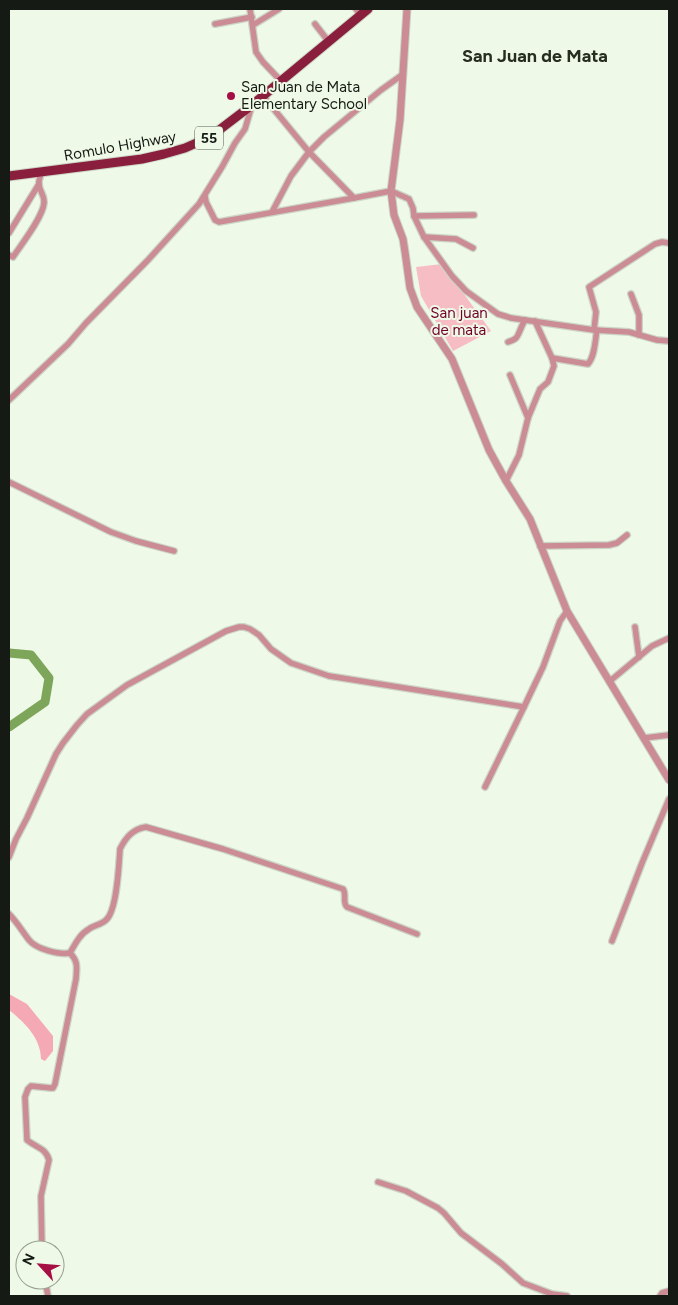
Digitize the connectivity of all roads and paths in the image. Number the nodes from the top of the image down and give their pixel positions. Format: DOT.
graph roads {
  1 [pos="250,9"];
  2 [pos="279,9"];
  3 [pos="368,9"];
  4 [pos="407,9"];
  5 [pos="358,12"];
  6 [pos="252,17"];
  7 [pos="215,24"];
  8 [pos="315,24"];
  9 [pos="253,25"];
  10 [pos="328,42"];
  11 [pos="402,75"];
  12 [pos="281,81"];
  13 [pos="263,96"];
  14 [pos="252,105"];
  15 [pos="308,152"];
  16 [pos="41,172"];
  17 [pos="9,176"];
  18 [pos="39,184"];
  19 [pos="391,191"];
  20 [pos="33,194"];
  21 [pos="205,196"];
  22 [pos="354,198"];
  23 [pos="45,201"];
  24 [pos="272,212"];
  25 [pos="474,215"];
  26 [pos="414,216"];
  27 [pos="9,233"];
  28 [pos="424,236"];
  29 [pos="669,243"];
  30 [pos="473,248"];
  31 [pos="11,256"];
  32 [pos="19,261"];
  33 [pos="631,294"];
  34 [pos="525,320"];
  35 [pos="535,321"];
  36 [pos="596,330"];
  37 [pos="639,335"];
  38 [pos="669,341"];
  39 [pos="508,342"];
  40 [pos="552,358"];
  41 [pos="510,375"];
  42 [pos="9,400"];
  43 [pos="528,418"];
  44 [pos="506,481"];
  45 [pos="9,482"];
  46 [pos="627,535"];
  47 [pos="540,546"];
  48 [pos="174,551"];
  49 [pos="567,611"];
  50 [pos="635,628"];
  51 [pos="669,638"];
  52 [pos="639,657"];
  53 [pos="610,681"];
  54 [pos="524,708"];
  55 [pos="669,734"];
  56 [pos="644,738"];
  57 [pos="669,780"];
  58 [pos="485,787"];
  59 [pos="669,799"];
  60 [pos="9,857"];
  61 [pos="9,914"];
  62 [pos="417,934"];
  63 [pos="612,941"];
  64 [pos="70,953"];
  65 [pos="378,1182"];
  66 [pos="42,1240"];
  67 [pos="669,1291"];
  68 [pos="567,1296"];
  69 [pos="660,1296"];
  1 -- 6 [label="street"];
  2 -- 9 [label="street"];
  3 -- 5 [label="highway, Romulo Highway / 55"];
  4 -- 11 [label="street"];
  5 -- 10 [label="highway, Romulo Highway / 55"];
  6 -- 7 [label="street"];
  6 -- 9 [label="street"];
  8 -- 10 [label="street"];
  9 -- 12 [label="street"];
  10 -- 12 [label="highway, Romulo Highway / 55"];
  11 -- 15 [label="street"];
  11 -- 19 [label="street"];
  12 -- 13 [label="highway, Romulo Highway / 55"];
  13 -- 14 [label="highway, Romulo Highway / 55"];
  13 -- 15 [label="street"];
  14 -- 16 [label="highway, Romulo Highway / 55"];
  14 -- 21 [label="street"];
  15 -- 22 [label="street"];
  15 -- 24 [label="street"];
  16 -- 17 [label="highway, Romulo Highway / 55"];
  16 -- 18 [label="street"];
  18 -- 20 [label="street"];
  18 -- 23 [label="street"];
  19 -- 22 [label="street"];
  19 -- 26 [label="street"];
  19 -- 44 [label="street"];
  20 -- 23 [label="street"];
  20 -- 27 [label="street"];
  21 -- 24 [label="street"];
  21 -- 42 [label="street"];
  22 -- 24 [label="street"];
  23 -- 31 [label="street"];
  25 -- 26 [label="street"];
  26 -- 28 [label="street"];
  28 -- 30 [label="street"];
  28 -- 34 [label="street"];
  29 -- 36 [label="street"];
  31 -- 32 [label="street"];
  33 -- 37 [label="street"];
  34 -- 35 [label="street"];
  34 -- 39 [label="street"];
  35 -- 36 [label="street"];
  35 -- 40 [label="street"];
  36 -- 37 [label="street"];
  36 -- 40 [label="street"];
  37 -- 38 [label="street"];
  40 -- 43 [label="street"];
  41 -- 43 [label="street"];
  43 -- 44 [label="street"];
  44 -- 47 [label="street"];
  45 -- 48 [label="street"];
  46 -- 47 [label="street"];
  47 -- 49 [label="street"];
  49 -- 53 [label="street"];
  49 -- 54 [label="street"];
  50 -- 52 [label="street"];
  51 -- 52 [label="street"];
  52 -- 53 [label="street"];
  53 -- 56 [label="street"];
  54 -- 58 [label="street"];
  54 -- 60 [label="street"];
  55 -- 56 [label="street"];
  56 -- 57 [label="street"];
  59 -- 63 [label="street"];
  61 -- 64 [label="street"];
  62 -- 64 [label="street"];
  64 -- 66 [label="street"];
  65 -- 68 [label="street"];
  67 -- 69 [label="street"];
}
